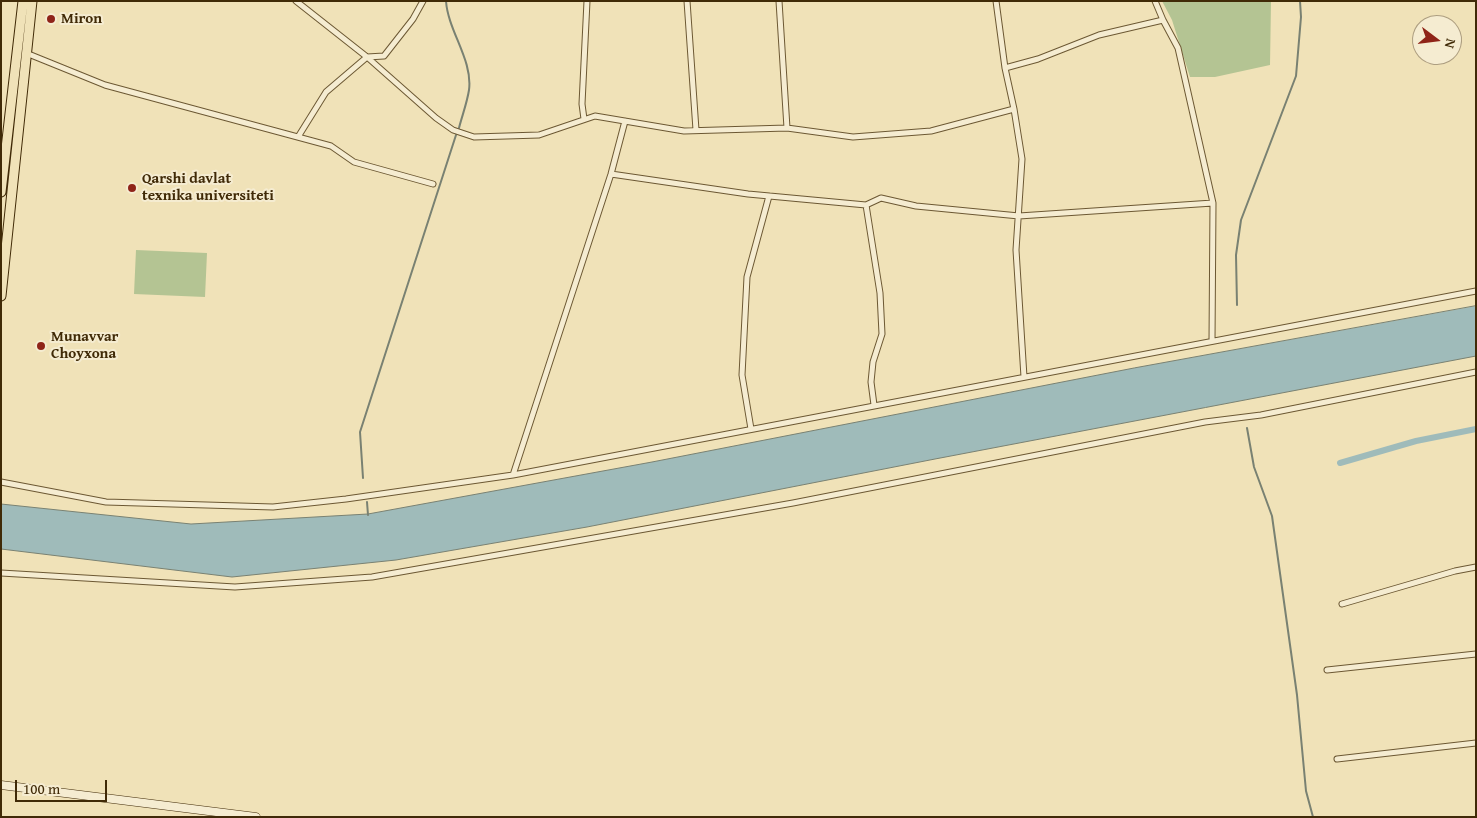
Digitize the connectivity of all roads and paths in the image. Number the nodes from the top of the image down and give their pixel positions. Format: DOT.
graph roads {
  1 [pos="23,1"];
  2 [pos="32,1"];
  3 [pos="296,1"];
  4 [pos="423,1"];
  5 [pos="587,1"];
  6 [pos="687,1"];
  7 [pos="779,1"];
  8 [pos="996,1"];
  9 [pos="1155,1"];
  10 [pos="1163,20"];
  11 [pos="25,53"];
  12 [pos="367,57"];
  13 [pos="1005,68"];
  14 [pos="1014,109"];
  15 [pos="584,119"];
  16 [pos="625,121"];
  17 [pos="788,128"];
  18 [pos="696,130"];
  19 [pos="298,137"];
  20 [pos="611,174"];
  21 [pos="2,182"];
  22 [pos="433,184"];
  23 [pos="1,192"];
  24 [pos="769,196"];
  25 [pos="1213,202"];
  26 [pos="866,206"];
  27 [pos="1019,216"];
  28 [pos="1476,291"];
  29 [pos="1,296"];
  30 [pos="1212,341"];
  31 [pos="1476,372"];
  32 [pos="1024,377"];
  33 [pos="874,405"];
  34 [pos="751,429"];
  35 [pos="513,475"];
  36 [pos="1,482"];
  37 [pos="1476,567"];
  38 [pos="1,573"];
  39 [pos="1342,604"];
  40 [pos="1476,654"];
  41 [pos="1326,670"];
  42 [pos="1476,743"];
  43 [pos="1337,759"];
  44 [pos="1,784"];
  45 [pos="256,817"];
  1 -- 21 [label="main road"];
  2 -- 11 [label="main road"];
  3 -- 12 [label="street"];
  4 -- 12 [label="street"];
  5 -- 15 [label="street"];
  6 -- 18 [label="street"];
  7 -- 17 [label="street"];
  8 -- 13 [label="street"];
  9 -- 10 [label="street"];
  10 -- 13 [label="street"];
  10 -- 25 [label="street"];
  11 -- 19 [label="street"];
  11 -- 29 [label="main road"];
  12 -- 15 [label="street"];
  12 -- 19 [label="street"];
  13 -- 14 [label="street"];
  14 -- 17 [label="street"];
  14 -- 27 [label="street"];
  15 -- 16 [label="street"];
  16 -- 18 [label="street"];
  16 -- 20 [label="street"];
  17 -- 18 [label="street"];
  19 -- 22 [label="street"];
  20 -- 24 [label="street"];
  20 -- 35 [label="street"];
  21 -- 23 [label="main road"];
  24 -- 26 [label="street"];
  24 -- 34 [label="street"];
  25 -- 27 [label="street"];
  25 -- 30 [label="street"];
  26 -- 27 [label="street"];
  26 -- 33 [label="street"];
  27 -- 32 [label="street"];
  28 -- 30 [label="street"];
  30 -- 32 [label="street"];
  31 -- 38 [label="street"];
  32 -- 33 [label="street"];
  33 -- 34 [label="street"];
  34 -- 35 [label="street"];
  35 -- 36 [label="street"];
  37 -- 39 [label="street"];
  40 -- 41 [label="street"];
  42 -- 43 [label="street"];
  44 -- 45 [label="main road"];
}
